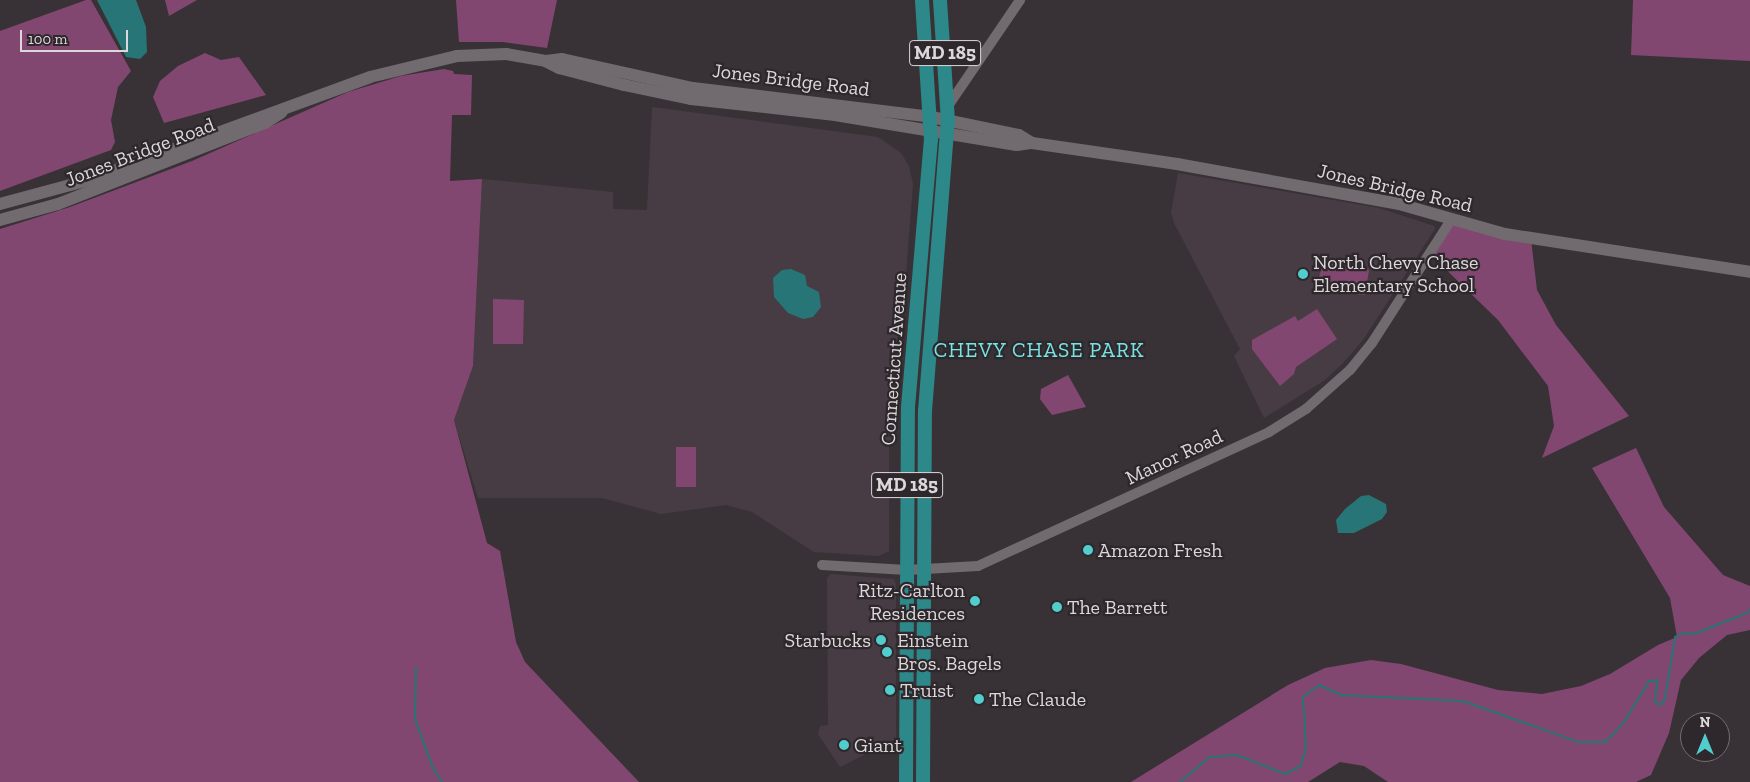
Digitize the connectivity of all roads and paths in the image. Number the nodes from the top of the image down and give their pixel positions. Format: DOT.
graph roads {
  1 [pos="922,0"];
  2 [pos="940,0"];
  3 [pos="1020,0"];
  4 [pos="948,106"];
  5 [pos="939,124"];
  6 [pos="146,163"];
  7 [pos="0,204"];
  8 [pos="0,220"];
  9 [pos="1451,220"];
  10 [pos="1750,272"];
  11 [pos="822,565"];
  12 [pos="907,570"];
  13 [pos="923,570"];
  14 [pos="906,782"];
  15 [pos="923,782"];
  1 -- 5 [label="main road, Connecticut Avenue / MD 185"];
  2 -- 4 [label="main road, Connecticut Avenue / MD 185"];
  3 -- 4 [label="street"];
  4 -- 5 [label="main road, Connecticut Avenue / MD 185"];
  5 -- 6 [label="main road, Jones Bridge Road"];
  5 -- 9 [label="main road, Jones Bridge Road"];
  5 -- 12 [label="main road, Connecticut Avenue / MD 185"];
  5 -- 13 [label="main road, Connecticut Avenue / MD 185"];
  6 -- 7 [label="main road, Jones Bridge Road"];
  6 -- 8 [label="main road, Jones Bridge Road"];
  9 -- 10 [label="main road, Jones Bridge Road"];
  9 -- 13 [label="street, Manor Road"];
  11 -- 12 [label="street, Manor Road"];
  12 -- 13 [label="street, Manor Road"];
  12 -- 14 [label="main road, Connecticut Avenue / MD 185"];
  13 -- 15 [label="main road, Connecticut Avenue / MD 185"];
}
